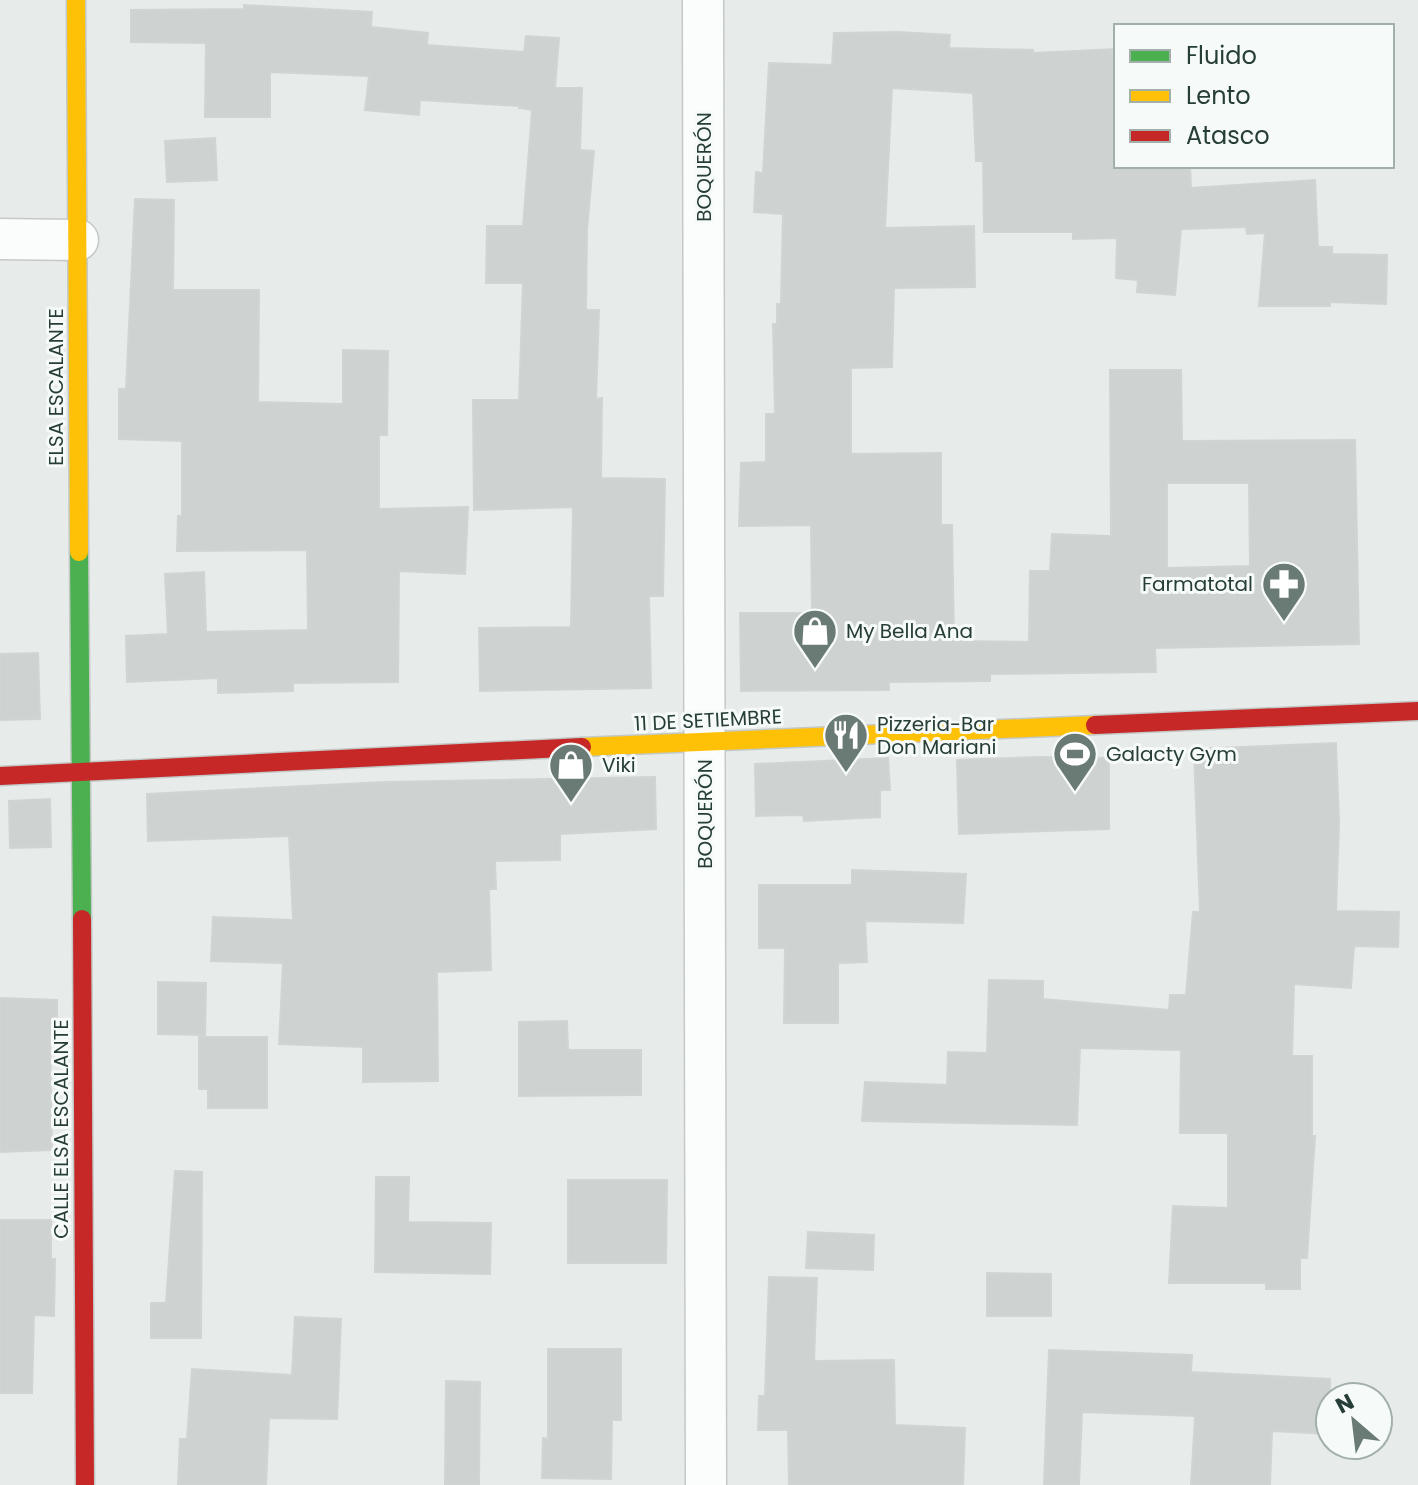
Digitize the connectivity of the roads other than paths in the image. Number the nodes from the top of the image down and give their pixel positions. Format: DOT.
graph roads {
  1 [pos="76,0"];
  2 [pos="703,0"];
  3 [pos="0,239"];
  4 [pos="78,240"];
  5 [pos="1418,711"];
  6 [pos="705,741"];
  7 [pos="80,773"];
  8 [pos="0,776"];
  9 [pos="85,1485"];
  10 [pos="706,1485"];
  1 -- 4 [label="street, ELSA ESCALANTE"];
  2 -- 6 [label="street, BOQUERÓN"];
  3 -- 4 [label="street"];
  4 -- 7 [label="street, ELSA ESCALANTE"];
  5 -- 6 [label="street, 11 DE SETIEMBRE"];
  6 -- 7 [label="street, 11 DE SETIEMBRE"];
  6 -- 10 [label="street, BOQUERÓN"];
  7 -- 8 [label="street, 11 DE SETIEMBRE"];
  7 -- 9 [label="street, CALLE ELSA ESCALANTE"];
}
